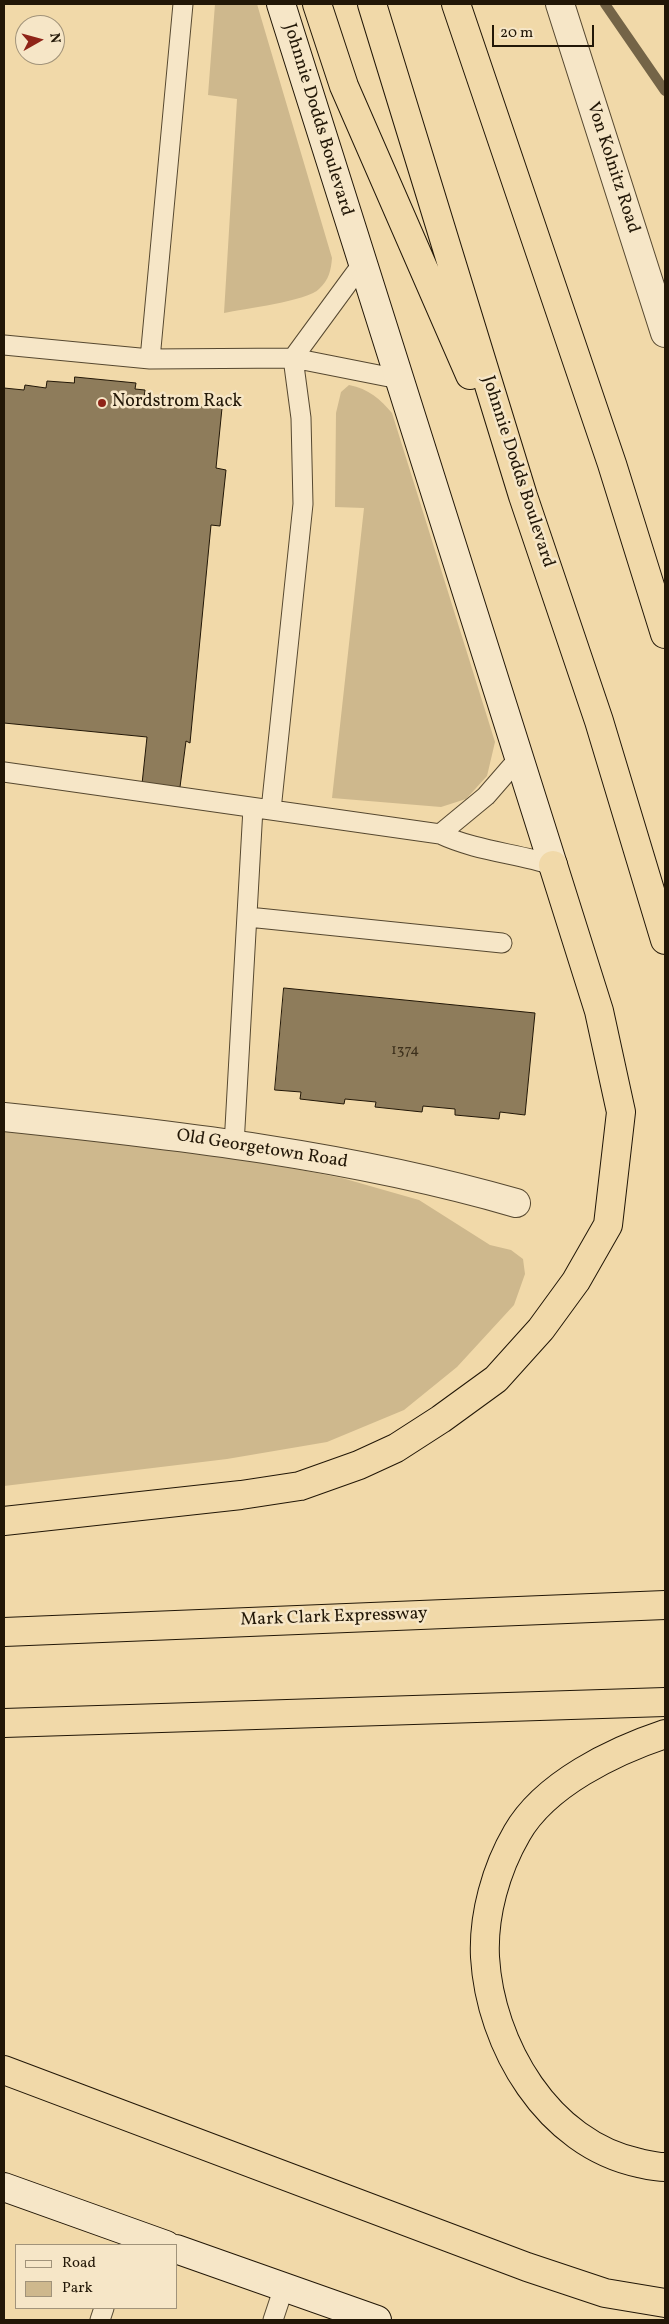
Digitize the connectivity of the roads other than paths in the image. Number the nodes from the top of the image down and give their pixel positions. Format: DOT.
graph roads {
  1 [pos="183,4"];
  2 [pos="280,4"];
  3 [pos="317,4"];
  4 [pos="372,4"];
  5 [pos="456,4"];
  6 [pos="560,4"];
  7 [pos="362,264"];
  8 [pos="665,333"];
  9 [pos="4,345"];
  10 [pos="293,358"];
  11 [pos="150,359"];
  12 [pos="399,379"];
  13 [pos="612,464"];
  14 [pos="523,496"];
  15 [pos="665,568"];
  16 [pos="665,634"];
  17 [pos="519,758"];
  18 [pos="4,772"];
  19 [pos="262,809"];
  20 [pos="440,834"];
  21 [pos="553,865"];
  22 [pos="248,917"];
  23 [pos="665,940"];
  24 [pos="502,943"];
  25 [pos="4,1117"];
  26 [pos="234,1145"];
  27 [pos="516,1203"];
  28 [pos="4,1521"];
  29 [pos="665,1605"];
  30 [pos="4,1632"];
  31 [pos="665,1702"];
  32 [pos="4,1723"];
  33 [pos="665,1734"];
  34 [pos="4,2070"];
  35 [pos="665,2167"];
  36 [pos="4,2187"];
  37 [pos="126,2238"];
  38 [pos="160,2244"];
  39 [pos="178,2250"];
  40 [pos="284,2287"];
  41 [pos="665,2303"];
  42 [pos="273,2320"];
  43 [pos="377,2320"];
  1 -- 11 [label="lane"];
  2 -- 7 [label="street, Johnnie Dodds Boulevard"];
  3 -- 14 [label="highway"];
  4 -- 14 [label="highway, Johnnie Dodds Boulevard"];
  5 -- 13 [label="highway"];
  6 -- 8 [label="street, Von Kolnitz Road"];
  7 -- 10 [label="lane"];
  7 -- 12 [label="street, Johnnie Dodds Boulevard"];
  9 -- 11 [label="lane"];
  10 -- 11 [label="lane"];
  10 -- 12 [label="lane"];
  10 -- 19 [label="lane"];
  12 -- 17 [label="street, Johnnie Dodds Boulevard"];
  13 -- 15 [label="highway"];
  13 -- 16 [label="highway"];
  14 -- 23 [label="highway, Johnnie Dodds Boulevard"];
  17 -- 20 [label="lane"];
  17 -- 21 [label="street, Johnnie Dodds Boulevard"];
  18 -- 19 [label="lane"];
  19 -- 20 [label="lane"];
  19 -- 22 [label="lane"];
  20 -- 21 [label="lane"];
  21 -- 28 [label="highway"];
  22 -- 24 [label="lane"];
  22 -- 26 [label="lane"];
  25 -- 26 [label="street, Old Georgetown Road"];
  26 -- 27 [label="street, Old Georgetown Road"];
  29 -- 30 [label="highway, Mark Clark Expressway"];
  31 -- 32 [label="highway"];
  33 -- 35 [label="highway"];
  34 -- 41 [label="highway"];
  36 -- 37 [label="street"];
  37 -- 38 [label="street"];
  39 -- 40 [label="street"];
  40 -- 42 [label="lane"];
  40 -- 43 [label="street"];
}
